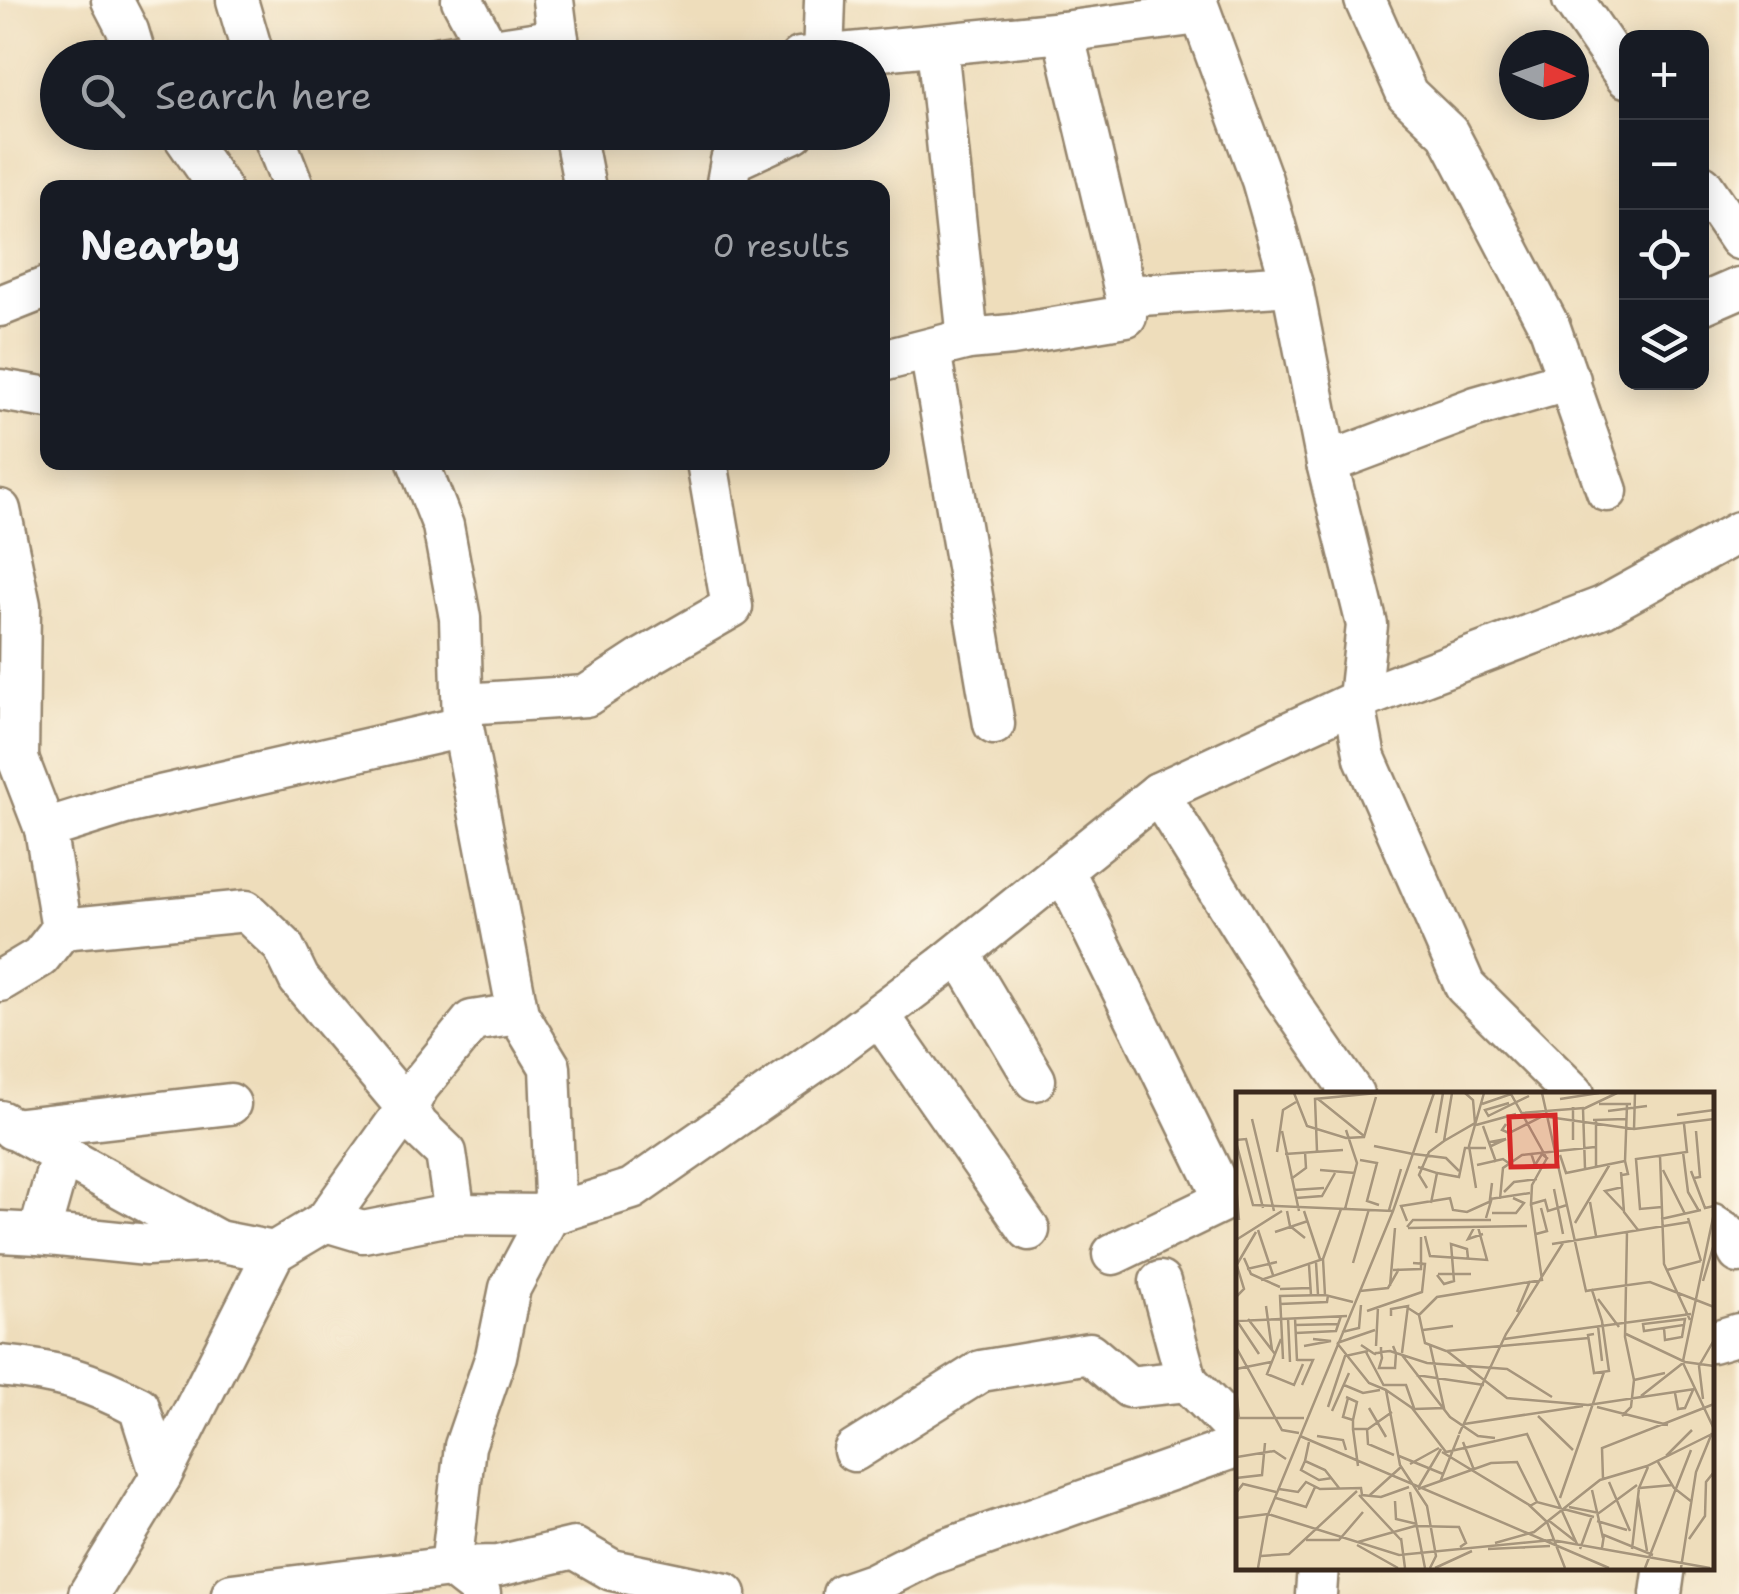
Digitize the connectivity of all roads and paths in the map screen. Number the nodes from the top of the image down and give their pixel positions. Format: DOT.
graph roads {
  1 [pos="112,0"];
  2 [pos="237,0"];
  3 [pos="462,0"];
  4 [pos="825,0"];
  5 [pos="1365,0"];
  6 [pos="1573,0"];
  7 [pos="1198,7"];
  8 [pos="557,32"];
  9 [pos="1063,32"];
  10 [pos="131,40"];
  11 [pos="249,40"];
  12 [pos="484,40"];
  13 [pos="527,40"];
  14 [pos="818,40"];
  15 [pos="937,46"];
  16 [pos="890,50"];
  17 [pos="1619,67"];
  18 [pos="194,150"];
  19 [pos="279,150"];
  20 [pos="578,150"];
  21 [pos="756,150"];
  22 [pos="215,180"];
  23 [pos="291,180"];
  24 [pos="583,180"];
  25 [pos="728,180"];
  26 [pos="1709,195"];
  27 [pos="1739,239"];
  28 [pos="1292,285"];
  29 [pos="1739,288"];
  30 [pos="40,290"];
  31 [pos="1126,296"];
  32 [pos="1709,301"];
  33 [pos="0,306"];
  34 [pos="949,345"];
  35 [pos="890,359"];
  36 [pos="1570,380"];
  37 [pos="0,390"];
  38 [pos="40,397"];
  39 [pos="1327,463"];
  40 [pos="421,470"];
  41 [pos="708,470"];
  42 [pos="1607,490"];
  43 [pos="0,510"];
  44 [pos="1739,532"];
  45 [pos="1361,700"];
  46 [pos="464,715"];
  47 [pos="994,724"];
  48 [pos="9,750"];
  49 [pos="1158,793"];
  50 [pos="45,829"];
  51 [pos="1064,871"];
  52 [pos="62,929"];
  53 [pos="960,954"];
  54 [pos="0,981"];
  55 [pos="518,1014"];
  56 [pos="879,1015"];
  57 [pos="1036,1080"];
  58 [pos="1352,1092"];
  59 [pos="1572,1092"];
  60 [pos="230,1104"];
  61 [pos="406,1108"];
  62 [pos="6,1125"];
  63 [pos="61,1156"];
  64 [pos="1232,1200"];
  65 [pos="455,1214"];
  66 [pos="548,1215"];
  67 [pos="326,1221"];
  68 [pos="1714,1225"];
  69 [pos="1029,1230"];
  70 [pos="19,1233"];
  71 [pos="218,1241"];
  72 [pos="274,1252"];
  73 [pos="1739,1253"];
  74 [pos="1113,1254"];
  75 [pos="1160,1282"];
  76 [pos="1739,1334"];
  77 [pos="1714,1341"];
  78 [pos="0,1366"];
  79 [pos="1186,1381"];
  80 [pos="1236,1431"];
  81 [pos="1236,1447"];
  82 [pos="854,1451"];
  83 [pos="160,1476"];
  84 [pos="1318,1569"];
  85 [pos="1665,1569"];
  86 [pos="465,1581"];
  87 [pos="89,1594"];
  88 [pos="232,1594"];
  89 [pos="726,1594"];
  90 [pos="843,1594"];
  91 [pos="1316,1594"];
  92 [pos="1661,1594"];
  1 -- 10 [label="street"];
  2 -- 11 [label="street"];
  3 -- 12 [label="street"];
  4 -- 14 [label="street"];
  5 -- 36 [label="street"];
  6 -- 17 [label="street"];
  7 -- 9 [label="street"];
  7 -- 28 [label="street"];
  8 -- 13 [label="street"];
  9 -- 15 [label="street"];
  9 -- 31 [label="street"];
  15 -- 16 [label="street"];
  15 -- 34 [label="street"];
  18 -- 22 [label="street"];
  19 -- 23 [label="street"];
  20 -- 24 [label="street"];
  21 -- 25 [label="street"];
  26 -- 27 [label="street"];
  28 -- 31 [label="street"];
  28 -- 39 [label="street"];
  29 -- 32 [label="street"];
  30 -- 33 [label="street"];
  31 -- 34 [label="street"];
  34 -- 35 [label="street"];
  34 -- 47 [label="street"];
  36 -- 39 [label="street"];
  36 -- 42 [label="street"];
  37 -- 38 [label="street"];
  39 -- 45 [label="street"];
  40 -- 46 [label="street"];
  41 -- 46 [label="street"];
  43 -- 48 [label="street"];
  44 -- 45 [label="street"];
  45 -- 49 [label="street"];
  45 -- 59 [label="street"];
  46 -- 50 [label="street"];
  46 -- 55 [label="street"];
  48 -- 50 [label="street"];
  49 -- 51 [label="street"];
  49 -- 58 [label="street"];
  50 -- 52 [label="street"];
  51 -- 53 [label="street"];
  51 -- 64 [label="street"];
  52 -- 54 [label="street"];
  52 -- 61 [label="street"];
  53 -- 56 [label="street"];
  53 -- 57 [label="street"];
  55 -- 61 [label="street"];
  55 -- 66 [label="street"];
  56 -- 66 [label="street"];
  56 -- 69 [label="street"];
  60 -- 62 [label="street"];
  61 -- 65 [label="street"];
  61 -- 67 [label="street"];
  62 -- 63 [label="street"];
  63 -- 70 [label="street"];
  63 -- 71 [label="street"];
  64 -- 74 [label="street"];
  65 -- 66 [label="street"];
  65 -- 67 [label="street"];
  66 -- 86 [label="street"];
  67 -- 72 [label="street"];
  68 -- 73 [label="street"];
  70 -- 71 [label="street"];
  71 -- 72 [label="street"];
  72 -- 83 [label="street"];
  75 -- 79 [label="street"];
  76 -- 77 [label="street"];
  78 -- 83 [label="street"];
  79 -- 80 [label="street"];
  79 -- 82 [label="street"];
  81 -- 90 [label="street"];
  83 -- 87 [label="street"];
  84 -- 91 [label="street"];
  85 -- 92 [label="street"];
  86 -- 88 [label="street"];
  86 -- 89 [label="street"];
}
